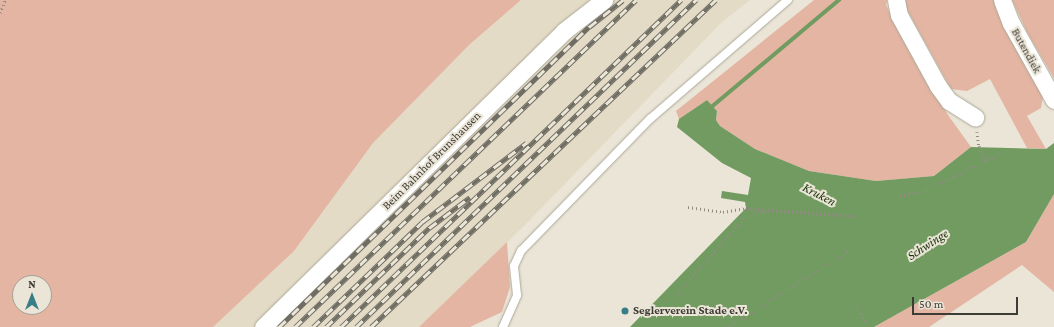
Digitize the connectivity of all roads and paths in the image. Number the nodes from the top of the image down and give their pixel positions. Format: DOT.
graph roads {
  1 [pos="5,0"];
  2 [pos="604,0"];
  3 [pos="788,0"];
  4 [pos="896,0"];
  5 [pos="1002,0"];
  6 [pos="0,13"];
  7 [pos="1054,100"];
  8 [pos="975,117"];
  9 [pos="979,146"];
  10 [pos="1002,152"];
  11 [pos="986,162"];
  12 [pos="900,196"];
  13 [pos="688,207"];
  14 [pos="768,210"];
  15 [pos="854,216"];
  16 [pos="850,250"];
  17 [pos="677,294"];
  18 [pos="857,306"];
  19 [pos="263,327"];
  20 [pos="502,327"];
  21 [pos="728,327"];
  22 [pos="868,327"];
  1 -- 6 [label="path"];
  2 -- 19 [label="street, Beim Bahnhof Brunshausen"];
  3 -- 20 [label="lane"];
  4 -- 8 [label="street"];
  5 -- 7 [label="street, Butendiek"];
  9 -- 11 [label="path"];
  10 -- 11 [label="path"];
  11 -- 12 [label="path"];
  13 -- 14 [label="path"];
  14 -- 15 [label="path"];
  14 -- 17 [label="path"];
  16 -- 21 [label="path"];
  18 -- 22 [label="path"];
}
